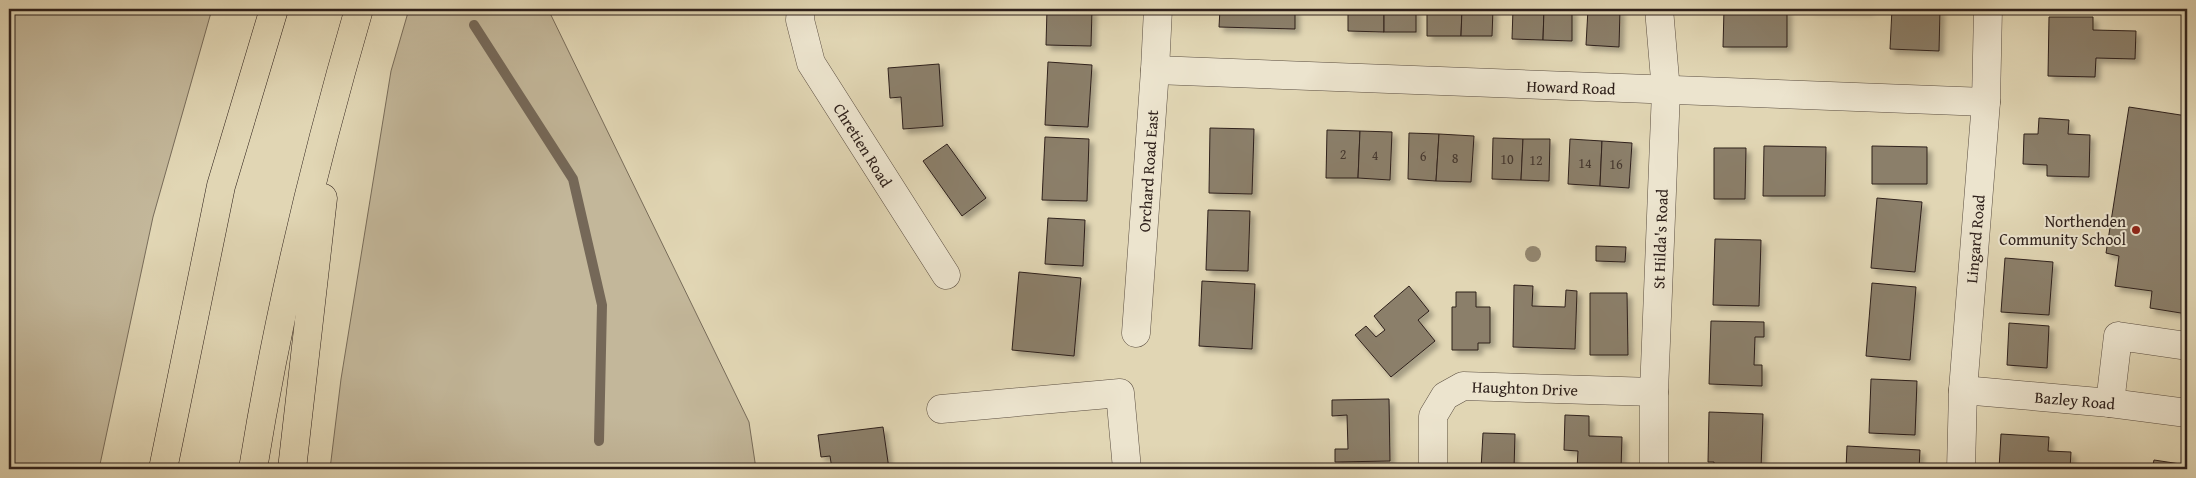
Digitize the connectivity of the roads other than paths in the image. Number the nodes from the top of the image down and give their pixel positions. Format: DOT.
graph roads {
  1 [pos="274,9"];
  2 [pos="359,9"];
  3 [pos="801,9"];
  4 [pos="1158,9"];
  5 [pos="1659,9"];
  6 [pos="1988,9"];
  7 [pos="1156,70"];
  8 [pos="336,87"];
  9 [pos="1666,91"];
  10 [pos="1986,102"];
  11 [pos="946,275"];
  12 [pos="1136,333"];
  13 [pos="2187,346"];
  14 [pos="1963,390"];
  15 [pos="1654,392"];
  16 [pos="2110,403"];
  17 [pos="941,409"];
  18 [pos="2187,412"];
  19 [pos="163,469"];
  20 [pos="252,469"];
  21 [pos="292,469"];
  22 [pos="1127,469"];
  23 [pos="1433,469"];
  24 [pos="1654,469"];
  25 [pos="1961,469"];
  1 -- 19 [label="highway"];
  2 -- 8 [label="highway"];
  3 -- 11 [label="street, Chretien Road"];
  4 -- 7 [label="street, Orchard Road East"];
  5 -- 9 [label="street, St Hilda's Road"];
  6 -- 10 [label="street, Lingard Road"];
  7 -- 9 [label="street, Howard Road"];
  7 -- 12 [label="street, Orchard Road East"];
  8 -- 20 [label="highway"];
  8 -- 21 [label="highway"];
  9 -- 10 [label="street, Howard Road"];
  9 -- 15 [label="street, St Hilda's Road"];
  10 -- 14 [label="street, Lingard Road"];
  13 -- 16 [label="street"];
  14 -- 16 [label="street, Bazley Road"];
  14 -- 25 [label="street, Lingard Road"];
  15 -- 23 [label="street, Haughton Drive"];
  15 -- 24 [label="street, St Hilda's Road"];
  16 -- 18 [label="street, Bazley Road"];
  17 -- 22 [label="street"];
}
